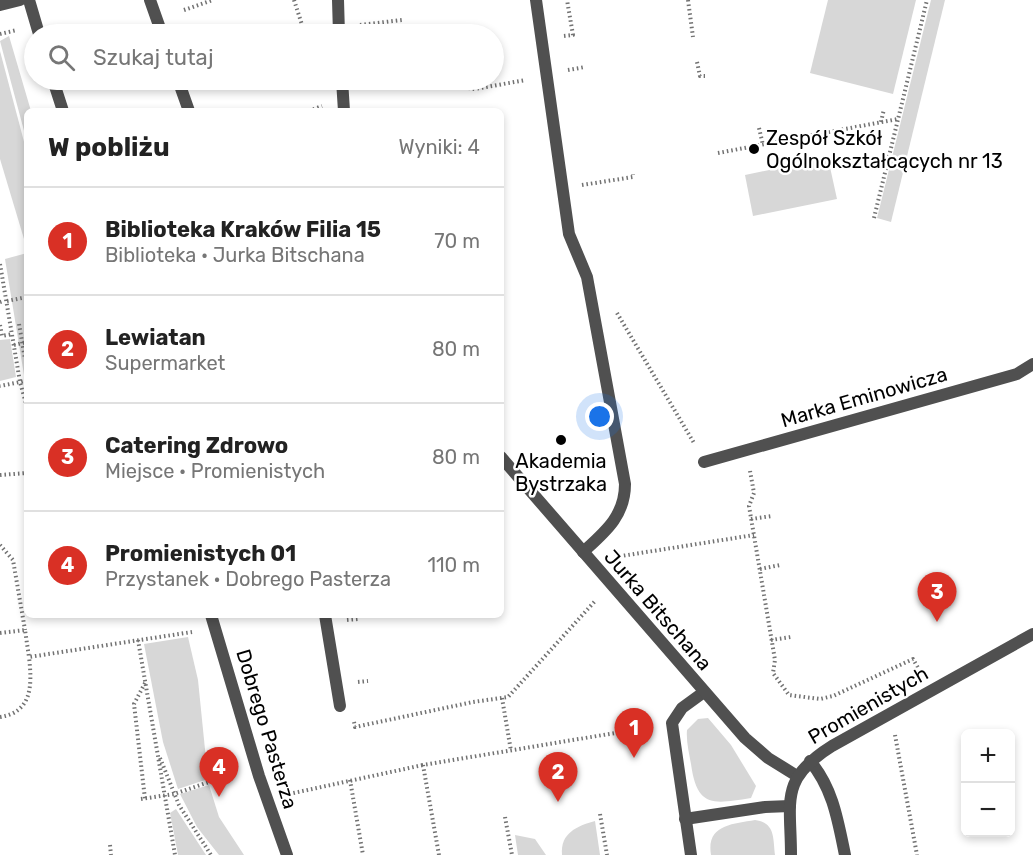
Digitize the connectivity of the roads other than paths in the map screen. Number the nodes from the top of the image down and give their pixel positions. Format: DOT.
graph roads {
  1 [pos="20,0"];
  2 [pos="29,0"];
  3 [pos="150,0"];
  4 [pos="338,0"];
  5 [pos="536,0"];
  6 [pos="0,5"];
  7 [pos="36,24"];
  8 [pos="158,24"];
  9 [pos="339,24"];
  10 [pos="56,90"];
  11 [pos="182,90"];
  12 [pos="343,90"];
  13 [pos="62,108"];
  14 [pos="188,108"];
  15 [pos="344,108"];
  16 [pos="1033,364"];
  17 [pos="504,460"];
  18 [pos="704,462"];
  19 [pos="583,552"];
  20 [pos="212,618"];
  21 [pos="325,618"];
  22 [pos="1033,634"];
  23 [pos="704,692"];
  24 [pos="340,706"];
  25 [pos="810,761"];
  26 [pos="797,776"];
  27 [pos="790,806"];
  28 [pos="685,819"];
  29 [pos="287,855"];
  30 [pos="691,855"];
  31 [pos="791,855"];
  32 [pos="845,855"];
  1 -- 6 [label="street"];
  2 -- 7 [label="street"];
  3 -- 8 [label="street"];
  4 -- 9 [label="street"];
  5 -- 19 [label="street"];
  10 -- 13 [label="street"];
  11 -- 14 [label="street"];
  12 -- 15 [label="street"];
  16 -- 18 [label="street, Marka Eminowicza"];
  17 -- 19 [label="street, Jurka Bitschana"];
  19 -- 23 [label="street, Jurka Bitschana"];
  20 -- 29 [label="street, Dobrego Pasterza"];
  21 -- 24 [label="street"];
  22 -- 25 [label="street, Promienistych"];
  23 -- 26 [label="street, Jurka Bitschana"];
  23 -- 28 [label="street"];
  25 -- 26 [label="street, Promienistych"];
  25 -- 32 [label="street"];
  26 -- 27 [label="street, Promienistych"];
  27 -- 28 [label="street"];
  27 -- 31 [label="street, Promienistych"];
  28 -- 30 [label="street"];
}
